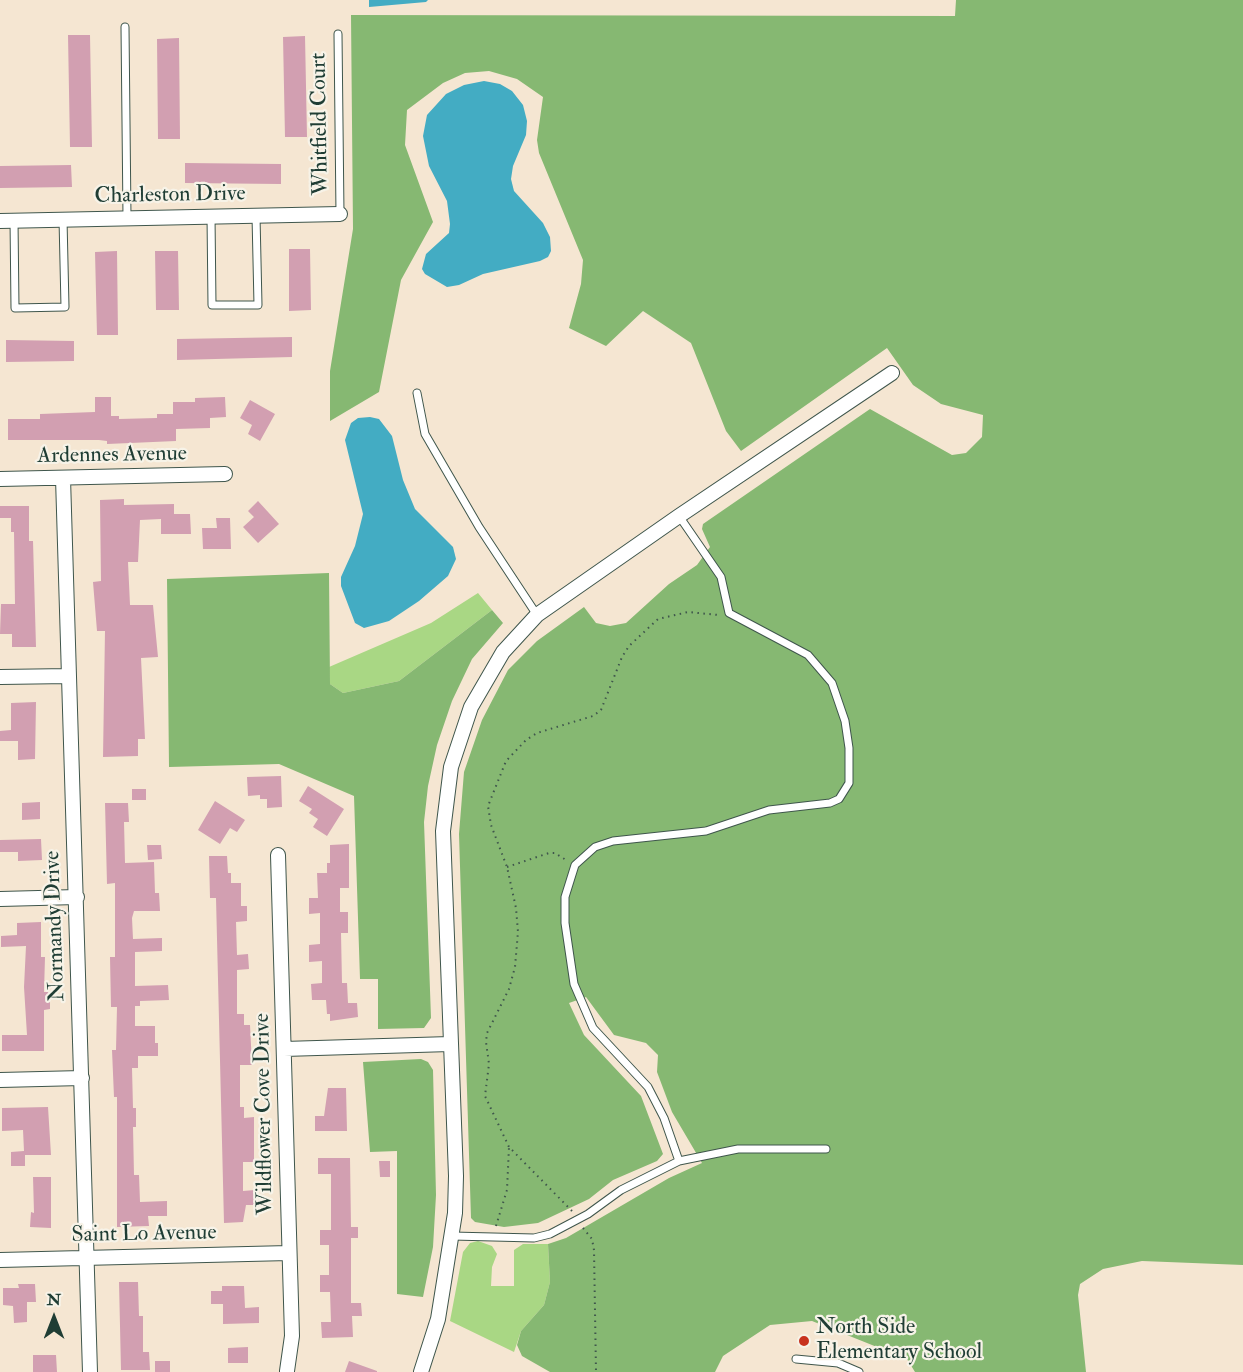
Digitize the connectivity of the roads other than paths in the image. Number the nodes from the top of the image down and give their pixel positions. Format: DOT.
graph roads {
  1 [pos="125,27"];
  2 [pos="338,34"];
  3 [pos="340,214"];
  4 [pos="211,216"];
  5 [pos="256,216"];
  6 [pos="127,218"];
  7 [pos="63,219"];
  8 [pos="7,220"];
  9 [pos="892,373"];
  10 [pos="417,393"];
  11 [pos="225,474"];
  12 [pos="63,478"];
  13 [pos="0,479"];
  14 [pos="679,516"];
  15 [pos="537,615"];
  16 [pos="69,676"];
  17 [pos="0,678"];
  18 [pos="278,855"];
  19 [pos="77,897"];
  20 [pos="0,899"];
  21 [pos="450,1044"];
  22 [pos="284,1049"];
  23 [pos="82,1078"];
  24 [pos="0,1080"];
  25 [pos="826,1149"];
  26 [pos="679,1161"];
  27 [pos="452,1236"];
  28 [pos="289,1253"];
  29 [pos="87,1258"];
  30 [pos="0,1260"];
  31 [pos="796,1359"];
  32 [pos="287,1371"];
  33 [pos="90,1372"];
  34 [pos="421,1372"];
  35 [pos="859,1372"];
  1 -- 6 [label="lane"];
  2 -- 3 [label="lane, Whitfield Court"];
  3 -- 5 [label="street, Charleston Drive"];
  4 -- 5 [label="street, Charleston Drive"];
  4 -- 5 [label="lane"];
  4 -- 6 [label="street, Charleston Drive"];
  6 -- 7 [label="street, Charleston Drive"];
  7 -- 8 [label="street, Charleston Drive"];
  7 -- 8 [label="lane"];
  9 -- 14 [label="street"];
  10 -- 15 [label="lane"];
  11 -- 12 [label="street, Ardennes Avenue"];
  12 -- 13 [label="street, Ardennes Avenue"];
  12 -- 16 [label="street, Normandy Drive"];
  14 -- 15 [label="street"];
  14 -- 26 [label="lane"];
  15 -- 21 [label="street"];
  16 -- 17 [label="street"];
  16 -- 19 [label="street, Normandy Drive"];
  18 -- 22 [label="street, Wildflower Cove Drive"];
  19 -- 20 [label="street"];
  19 -- 23 [label="street, Normandy Drive"];
  21 -- 22 [label="street"];
  21 -- 27 [label="street"];
  22 -- 28 [label="street, Wildflower Cove Drive"];
  23 -- 24 [label="street"];
  23 -- 29 [label="street, Normandy Drive"];
  25 -- 26 [label="lane"];
  26 -- 27 [label="lane"];
  27 -- 34 [label="street"];
  28 -- 29 [label="street, Saint Lo Avenue"];
  28 -- 32 [label="street, Wildflower Cove Drive"];
  29 -- 30 [label="street, Saint Lo Avenue"];
  29 -- 33 [label="street, Normandy Drive"];
  31 -- 35 [label="lane"];
}
